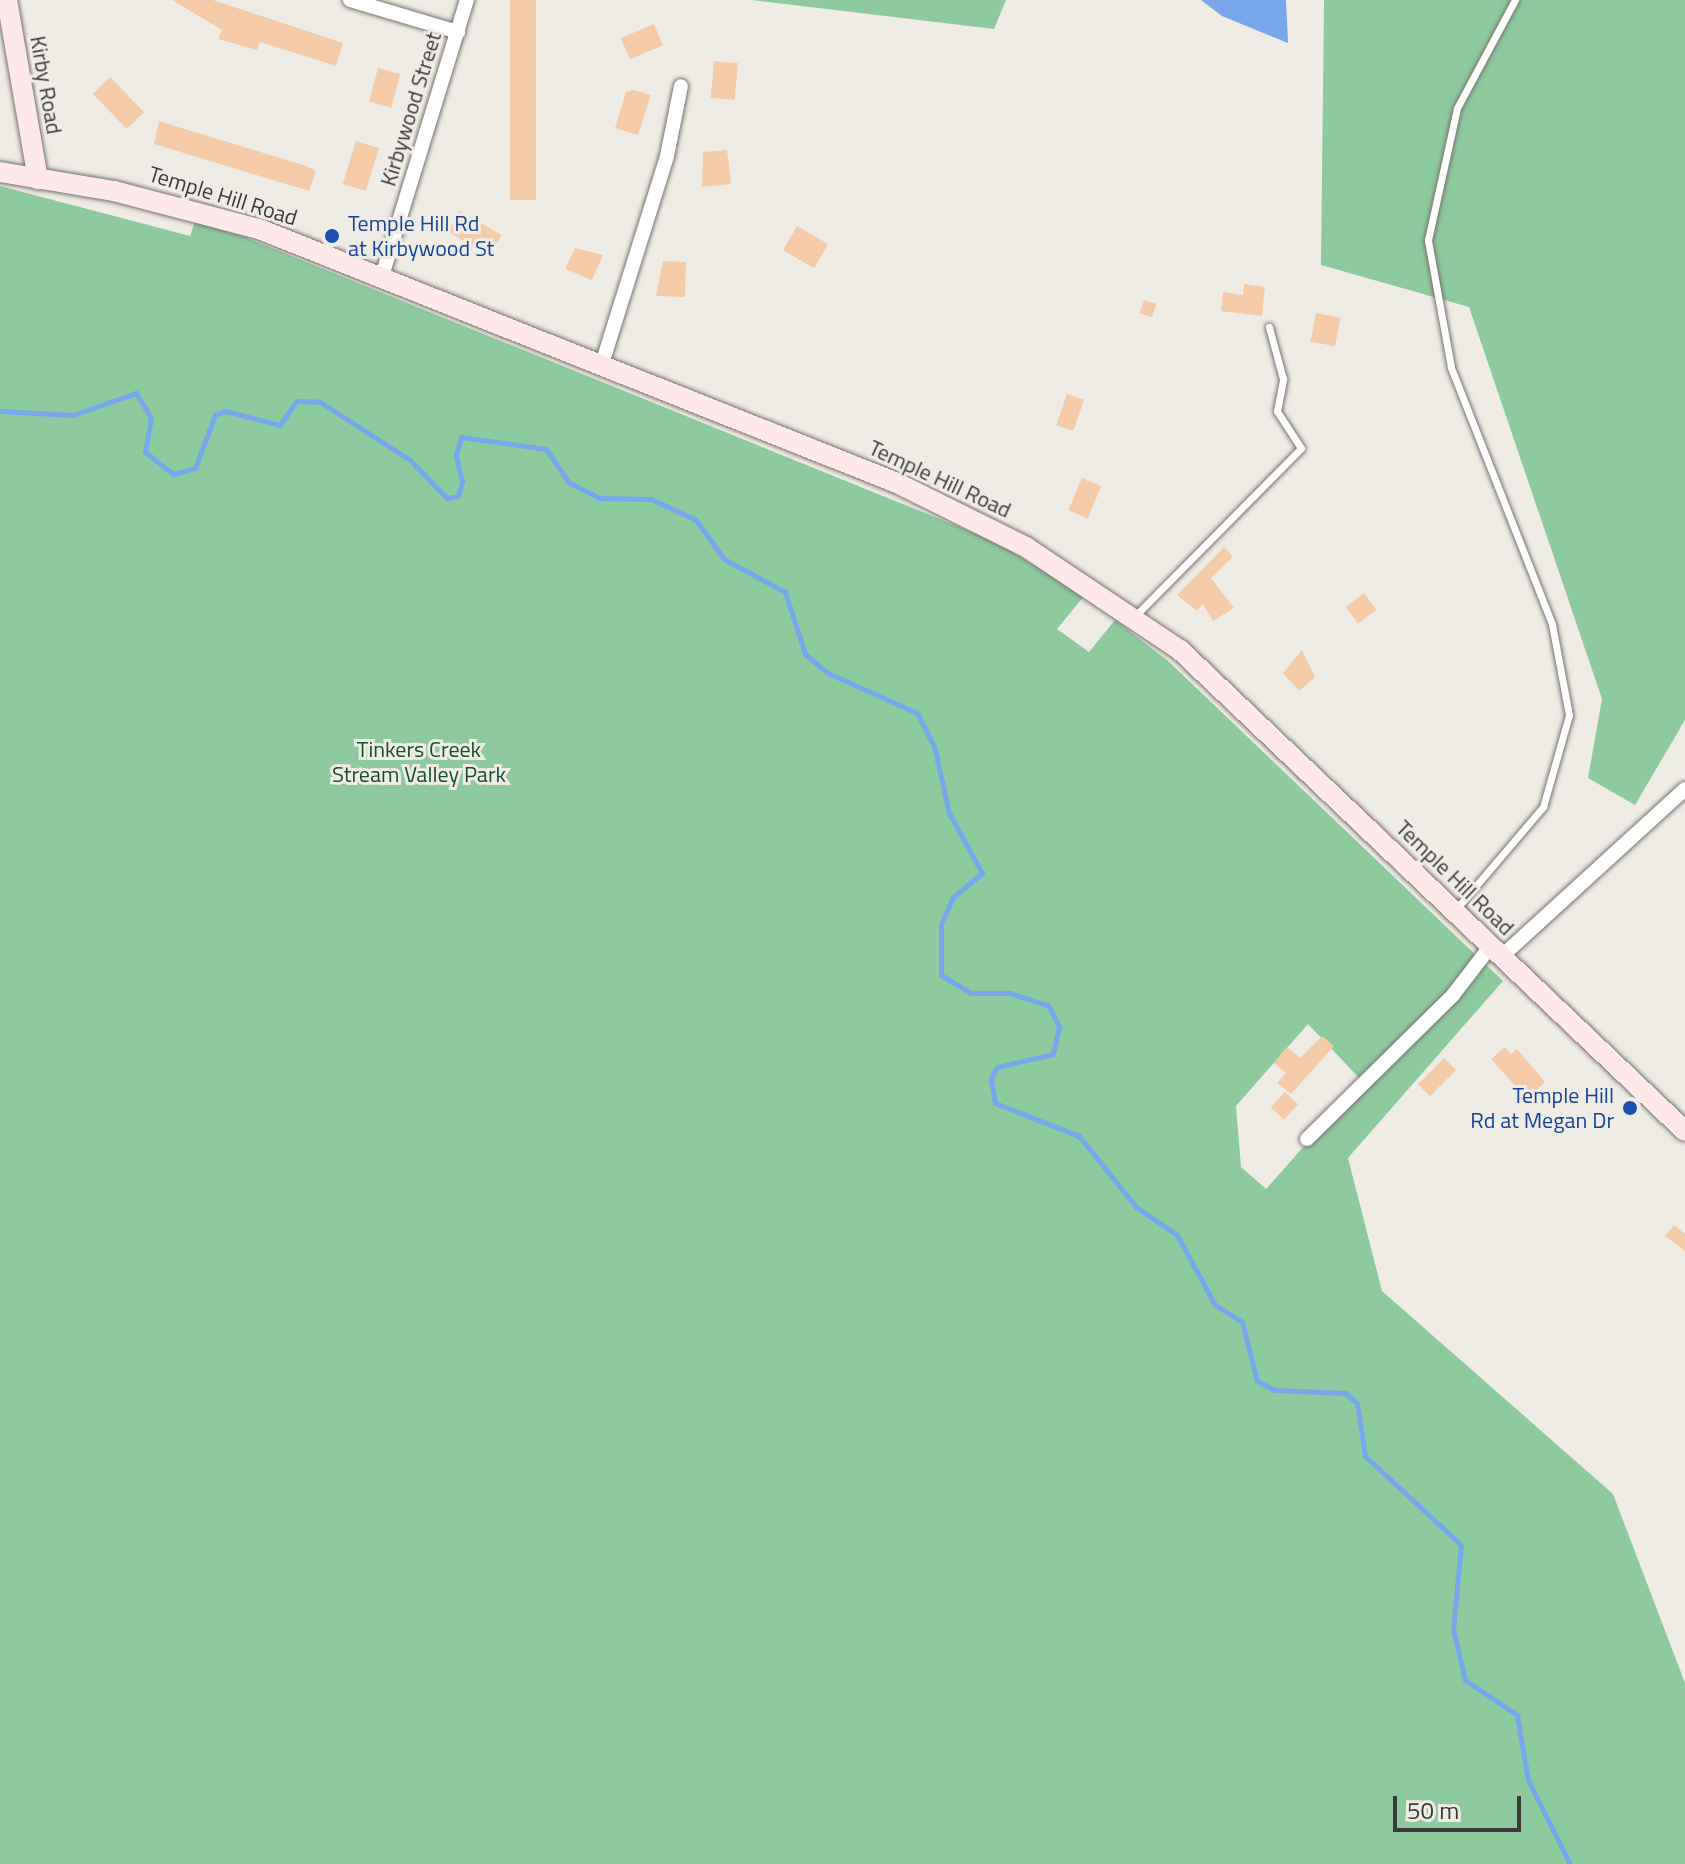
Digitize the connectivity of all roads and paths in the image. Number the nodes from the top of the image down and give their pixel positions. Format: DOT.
graph roads {
  1 [pos="7,0"];
  2 [pos="350,0"];
  3 [pos="467,0"];
  4 [pos="1515,0"];
  5 [pos="458,32"];
  6 [pos="681,86"];
  7 [pos="0,172"];
  8 [pos="38,179"];
  9 [pos="382,276"];
  10 [pos="1269,327"];
  11 [pos="601,367"];
  12 [pos="1135,616"];
  13 [pos="1685,789"];
  14 [pos="1454,912"];
  15 [pos="1496,952"];
  16 [pos="1685,1131"];
  17 [pos="1307,1139"];
  1 -- 8 [label="main road, Kirby Road"];
  2 -- 5 [label="street"];
  3 -- 5 [label="street, Kirbywood Street"];
  4 -- 14 [label="lane"];
  5 -- 9 [label="street, Kirbywood Street"];
  6 -- 11 [label="street"];
  7 -- 8 [label="main road, Temple Hill Road"];
  8 -- 9 [label="main road, Temple Hill Road"];
  9 -- 11 [label="main road, Temple Hill Road"];
  10 -- 12 [label="lane"];
  11 -- 12 [label="main road, Temple Hill Road"];
  12 -- 14 [label="main road, Temple Hill Road"];
  13 -- 15 [label="street"];
  14 -- 15 [label="main road, Temple Hill Road"];
  15 -- 16 [label="main road, Temple Hill Road"];
  15 -- 17 [label="street"];
}
